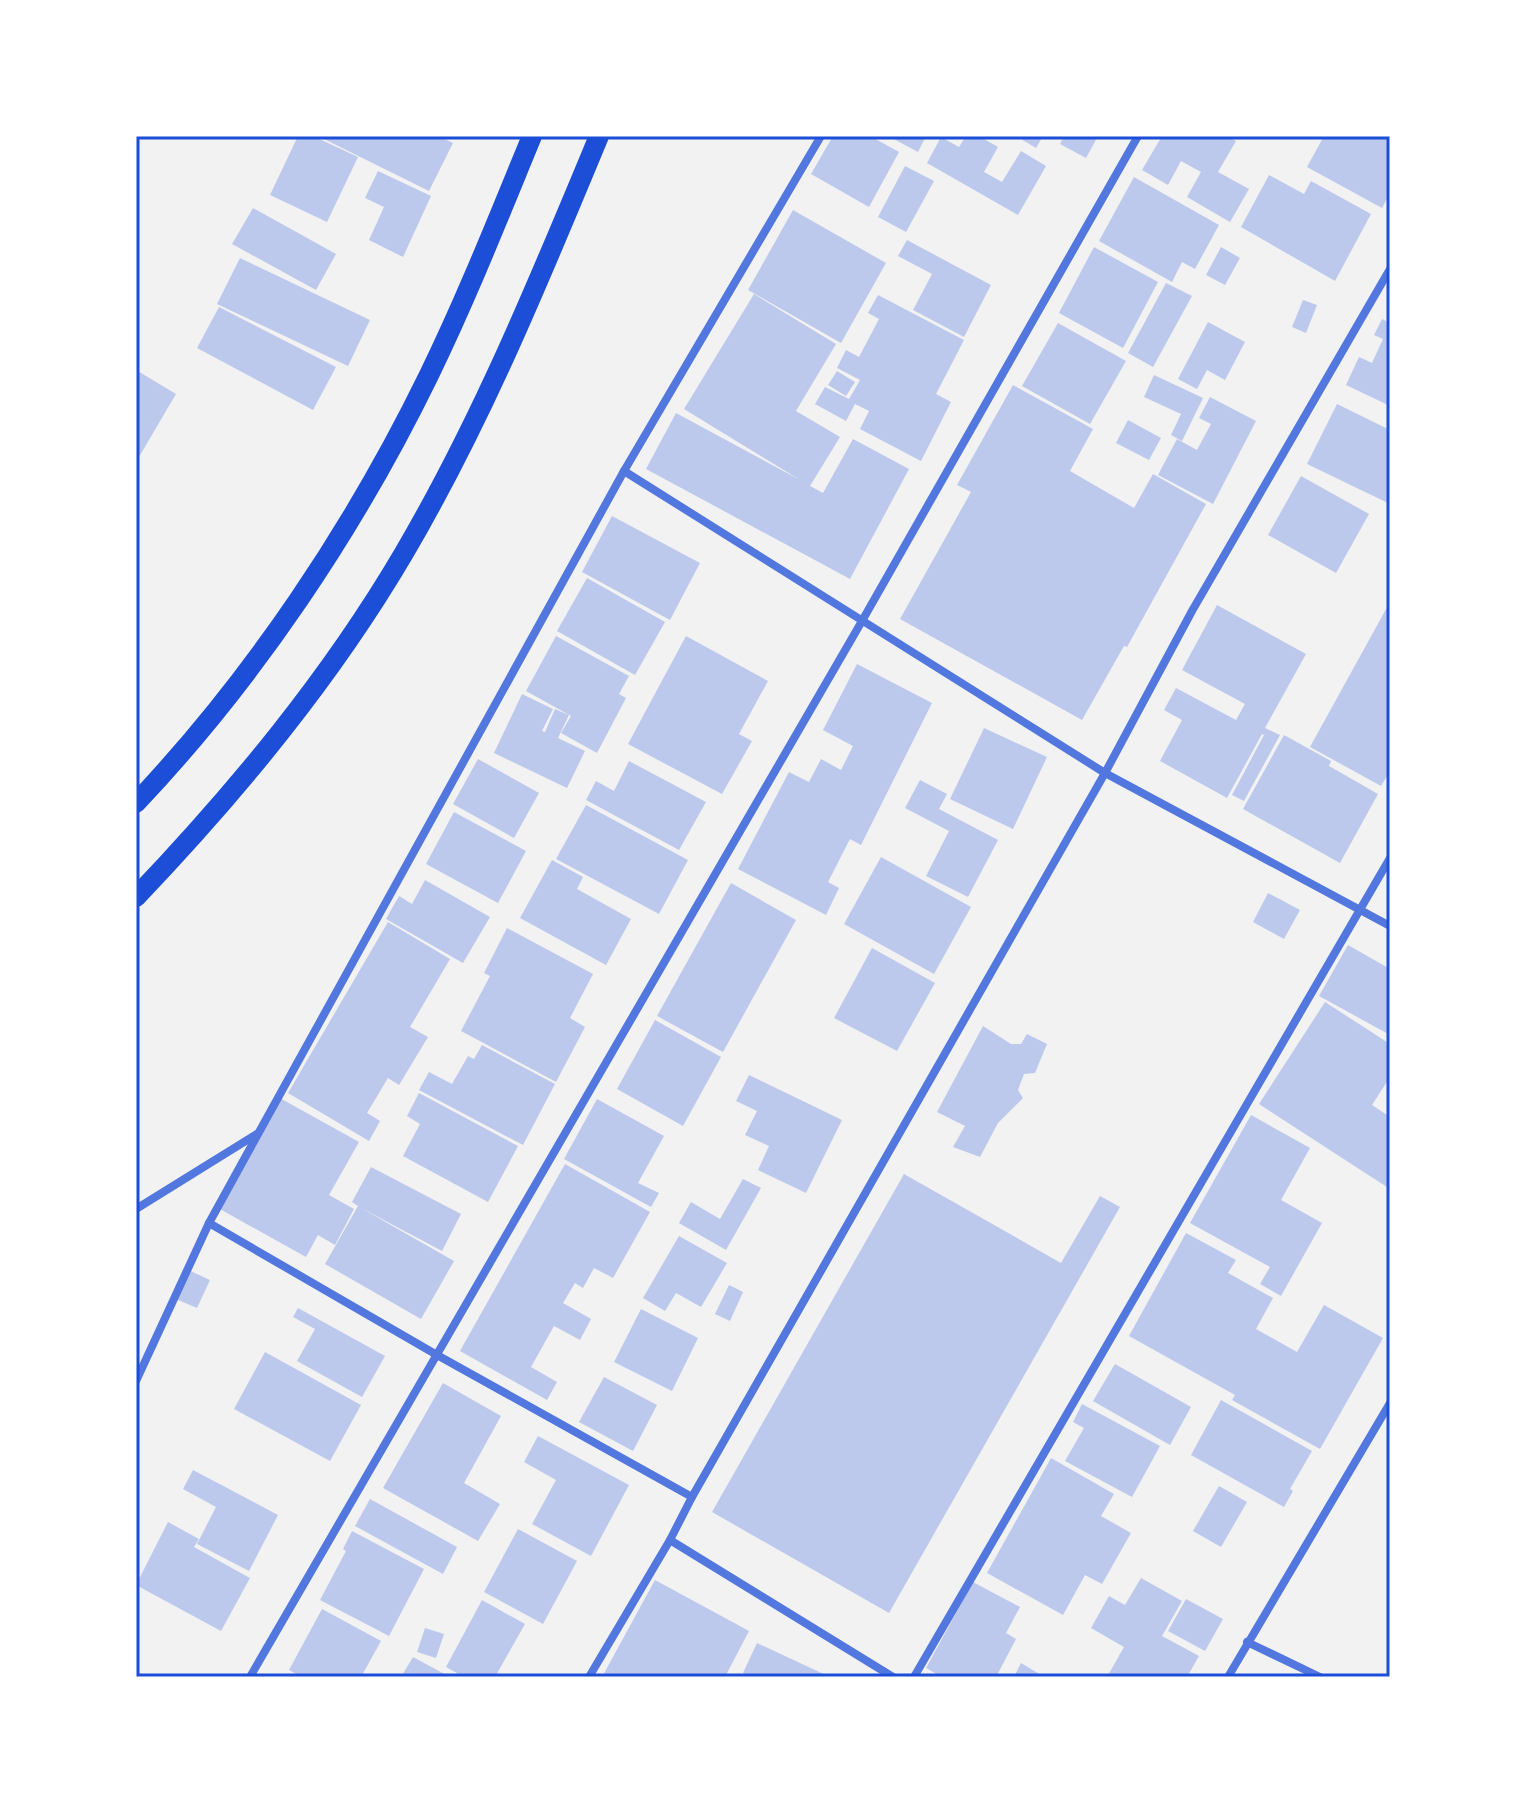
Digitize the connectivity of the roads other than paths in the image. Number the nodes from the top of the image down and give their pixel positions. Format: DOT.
graph roads {
  1 [pos="532,136"];
  2 [pos="599,136"];
  3 [pos="821,136"];
  4 [pos="1138,136"];
  5 [pos="1390,269"];
  6 [pos="624,471"];
  7 [pos="862,621"];
  8 [pos="1105,773"];
  9 [pos="136,803"];
  10 [pos="1390,858"];
  11 [pos="136,897"];
  12 [pos="1360,909"];
  13 [pos="1390,926"];
  14 [pos="258,1134"];
  15 [pos="136,1209"];
  16 [pos="209,1223"];
  17 [pos="437,1355"];
  18 [pos="136,1381"];
  19 [pos="1390,1403"];
  20 [pos="692,1497"];
  21 [pos="670,1540"];
  22 [pos="1247,1642"];
  23 [pos="250,1677"];
  24 [pos="589,1677"];
  25 [pos="893,1677"];
  26 [pos="914,1677"];
  27 [pos="1228,1677"];
  28 [pos="1320,1677"];
  1 -- 9 [label="main road"];
  2 -- 11 [label="main road"];
  3 -- 6 [label="street"];
  4 -- 7 [label="street"];
  5 -- 8 [label="street"];
  6 -- 7 [label="street"];
  6 -- 14 [label="street"];
  7 -- 8 [label="street"];
  7 -- 17 [label="street"];
  8 -- 12 [label="street"];
  8 -- 20 [label="street"];
  10 -- 12 [label="street"];
  12 -- 13 [label="street"];
  12 -- 26 [label="street"];
  14 -- 15 [label="street"];
  14 -- 16 [label="street"];
  16 -- 17 [label="street"];
  16 -- 18 [label="street"];
  17 -- 20 [label="street"];
  17 -- 23 [label="street"];
  19 -- 22 [label="street"];
  20 -- 21 [label="street"];
  21 -- 24 [label="street"];
  21 -- 25 [label="street"];
  22 -- 27 [label="street"];
  22 -- 28 [label="street"];
}
